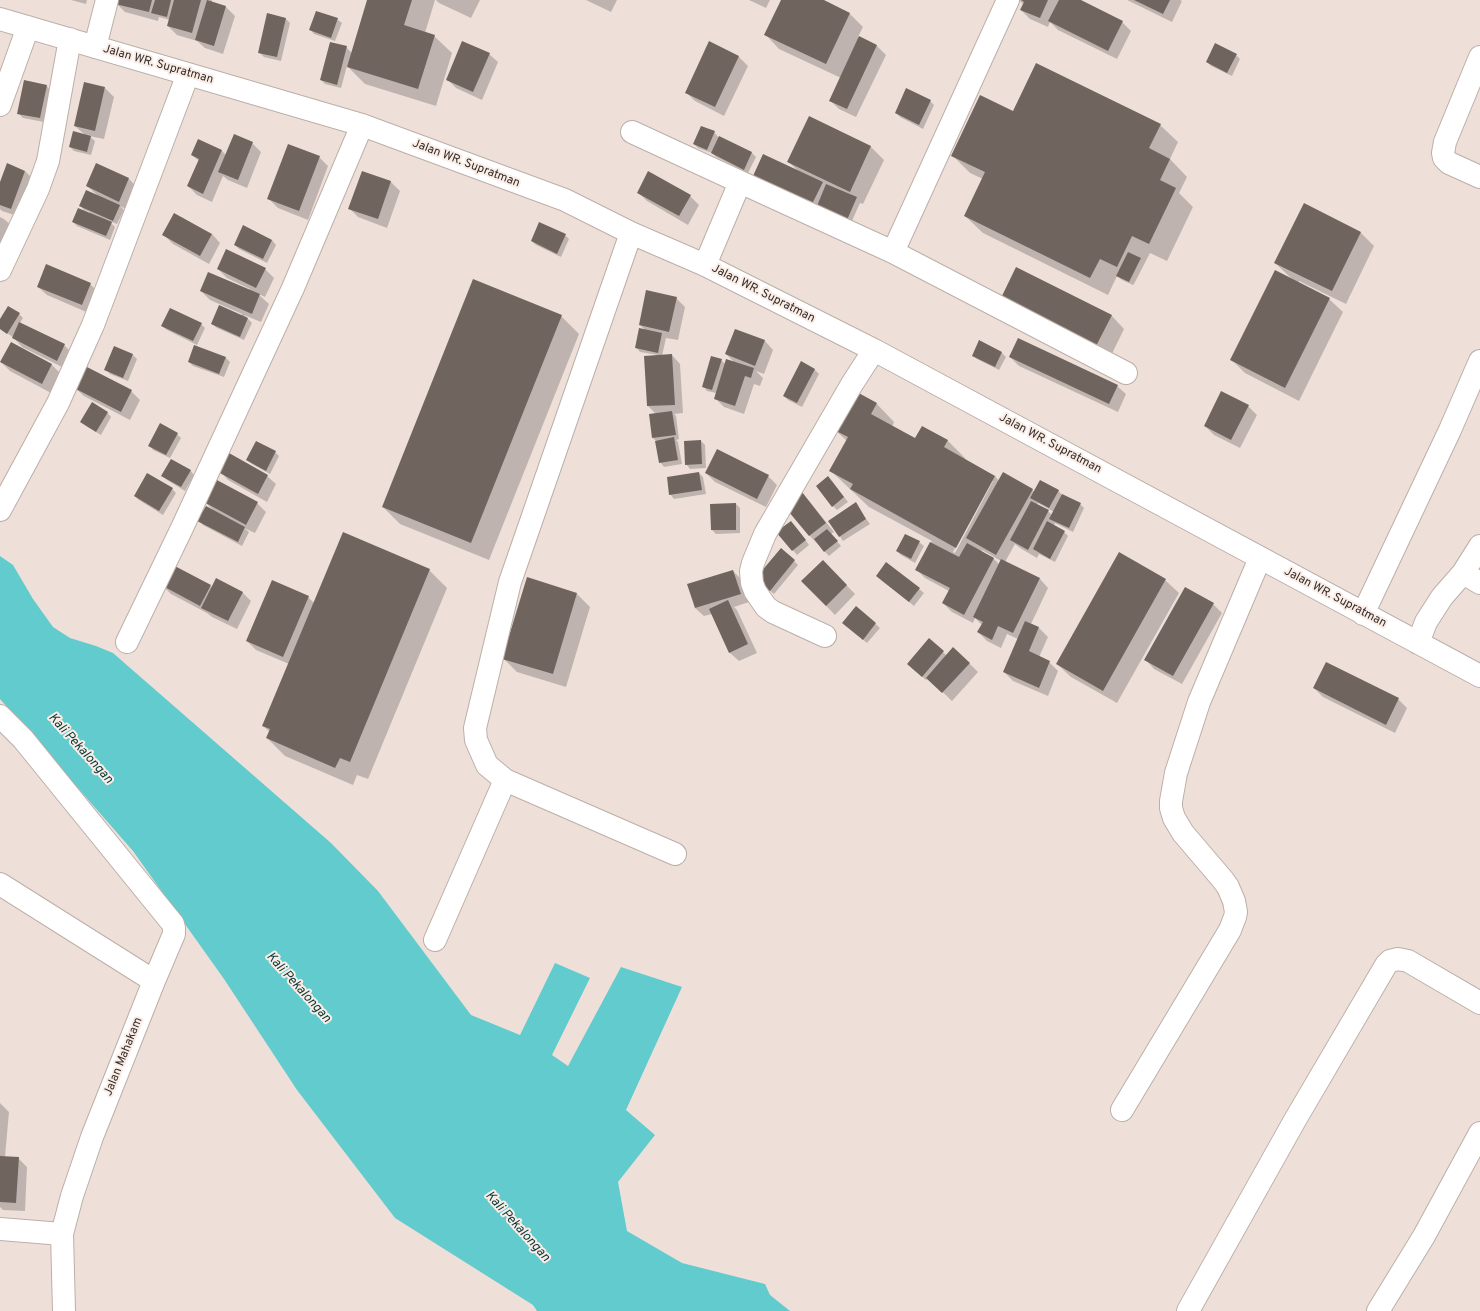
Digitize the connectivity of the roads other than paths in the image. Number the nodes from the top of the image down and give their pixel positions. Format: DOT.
graph roads {
  1 [pos="107,0"];
  2 [pos="1008,0"];
  3 [pos="0,19"];
  4 [pos="28,27"];
  5 [pos="70,39"];
  6 [pos="95,47"];
  7 [pos="1480,57"];
  8 [pos="188,74"];
  9 [pos="0,105"];
  10 [pos="362,124"];
  11 [pos="632,132"];
  12 [pos="1480,177"];
  13 [pos="740,182"];
  14 [pos="631,232"];
  15 [pos="893,252"];
  16 [pos="706,265"];
  17 [pos="0,270"];
  18 [pos="874,350"];
  19 [pos="1480,361"];
  20 [pos="1126,373"];
  21 [pos="0,510"];
  22 [pos="1480,546"];
  23 [pos="1260,558"];
  24 [pos="1472,578"];
  25 [pos="1363,614"];
  26 [pos="825,636"];
  27 [pos="127,642"];
  28 [pos="1418,643"];
  29 [pos="1480,676"];
  30 [pos="0,716"];
  31 [pos="504,780"];
  32 [pos="674,854"];
  33 [pos="0,884"];
  34 [pos="435,940"];
  35 [pos="154,981"];
  36 [pos="1480,1003"];
  37 [pos="1122,1110"];
  38 [pos="1480,1133"];
  39 [pos="0,1229"];
  40 [pos="62,1234"];
  41 [pos="64,1311"];
  42 [pos="1188,1311"];
  43 [pos="1378,1311"];
  1 -- 6 [label="street"];
  2 -- 15 [label="street"];
  3 -- 4 [label="street, Jalan WR. Supratman"];
  4 -- 5 [label="street, Jalan WR. Supratman"];
  4 -- 9 [label="street"];
  5 -- 6 [label="street, Jalan WR. Supratman"];
  5 -- 17 [label="street"];
  6 -- 8 [label="street, Jalan WR. Supratman"];
  7 -- 12 [label="street"];
  8 -- 10 [label="street, Jalan WR. Supratman"];
  8 -- 21 [label="street"];
  10 -- 14 [label="street, Jalan WR. Supratman"];
  10 -- 27 [label="street"];
  11 -- 13 [label="street"];
  13 -- 15 [label="street"];
  13 -- 16 [label="street"];
  14 -- 16 [label="street, Jalan WR. Supratman"];
  14 -- 31 [label="street"];
  15 -- 20 [label="street"];
  16 -- 18 [label="street, Jalan WR. Supratman"];
  18 -- 23 [label="street, Jalan WR. Supratman"];
  18 -- 26 [label="street"];
  19 -- 25 [label="street"];
  22 -- 24 [label="street"];
  23 -- 25 [label="street, Jalan WR. Supratman"];
  23 -- 37 [label="street"];
  24 -- 28 [label="street"];
  25 -- 28 [label="street, Jalan WR. Supratman"];
  28 -- 29 [label="street, Jalan WR. Supratman"];
  30 -- 35 [label="street, Jalan Mahakam"];
  31 -- 32 [label="street"];
  31 -- 34 [label="street"];
  33 -- 35 [label="street"];
  35 -- 40 [label="street, Jalan Mahakam"];
  36 -- 42 [label="street"];
  38 -- 43 [label="street"];
  39 -- 40 [label="street"];
  40 -- 41 [label="street, Jalan Mahakam"];
}
